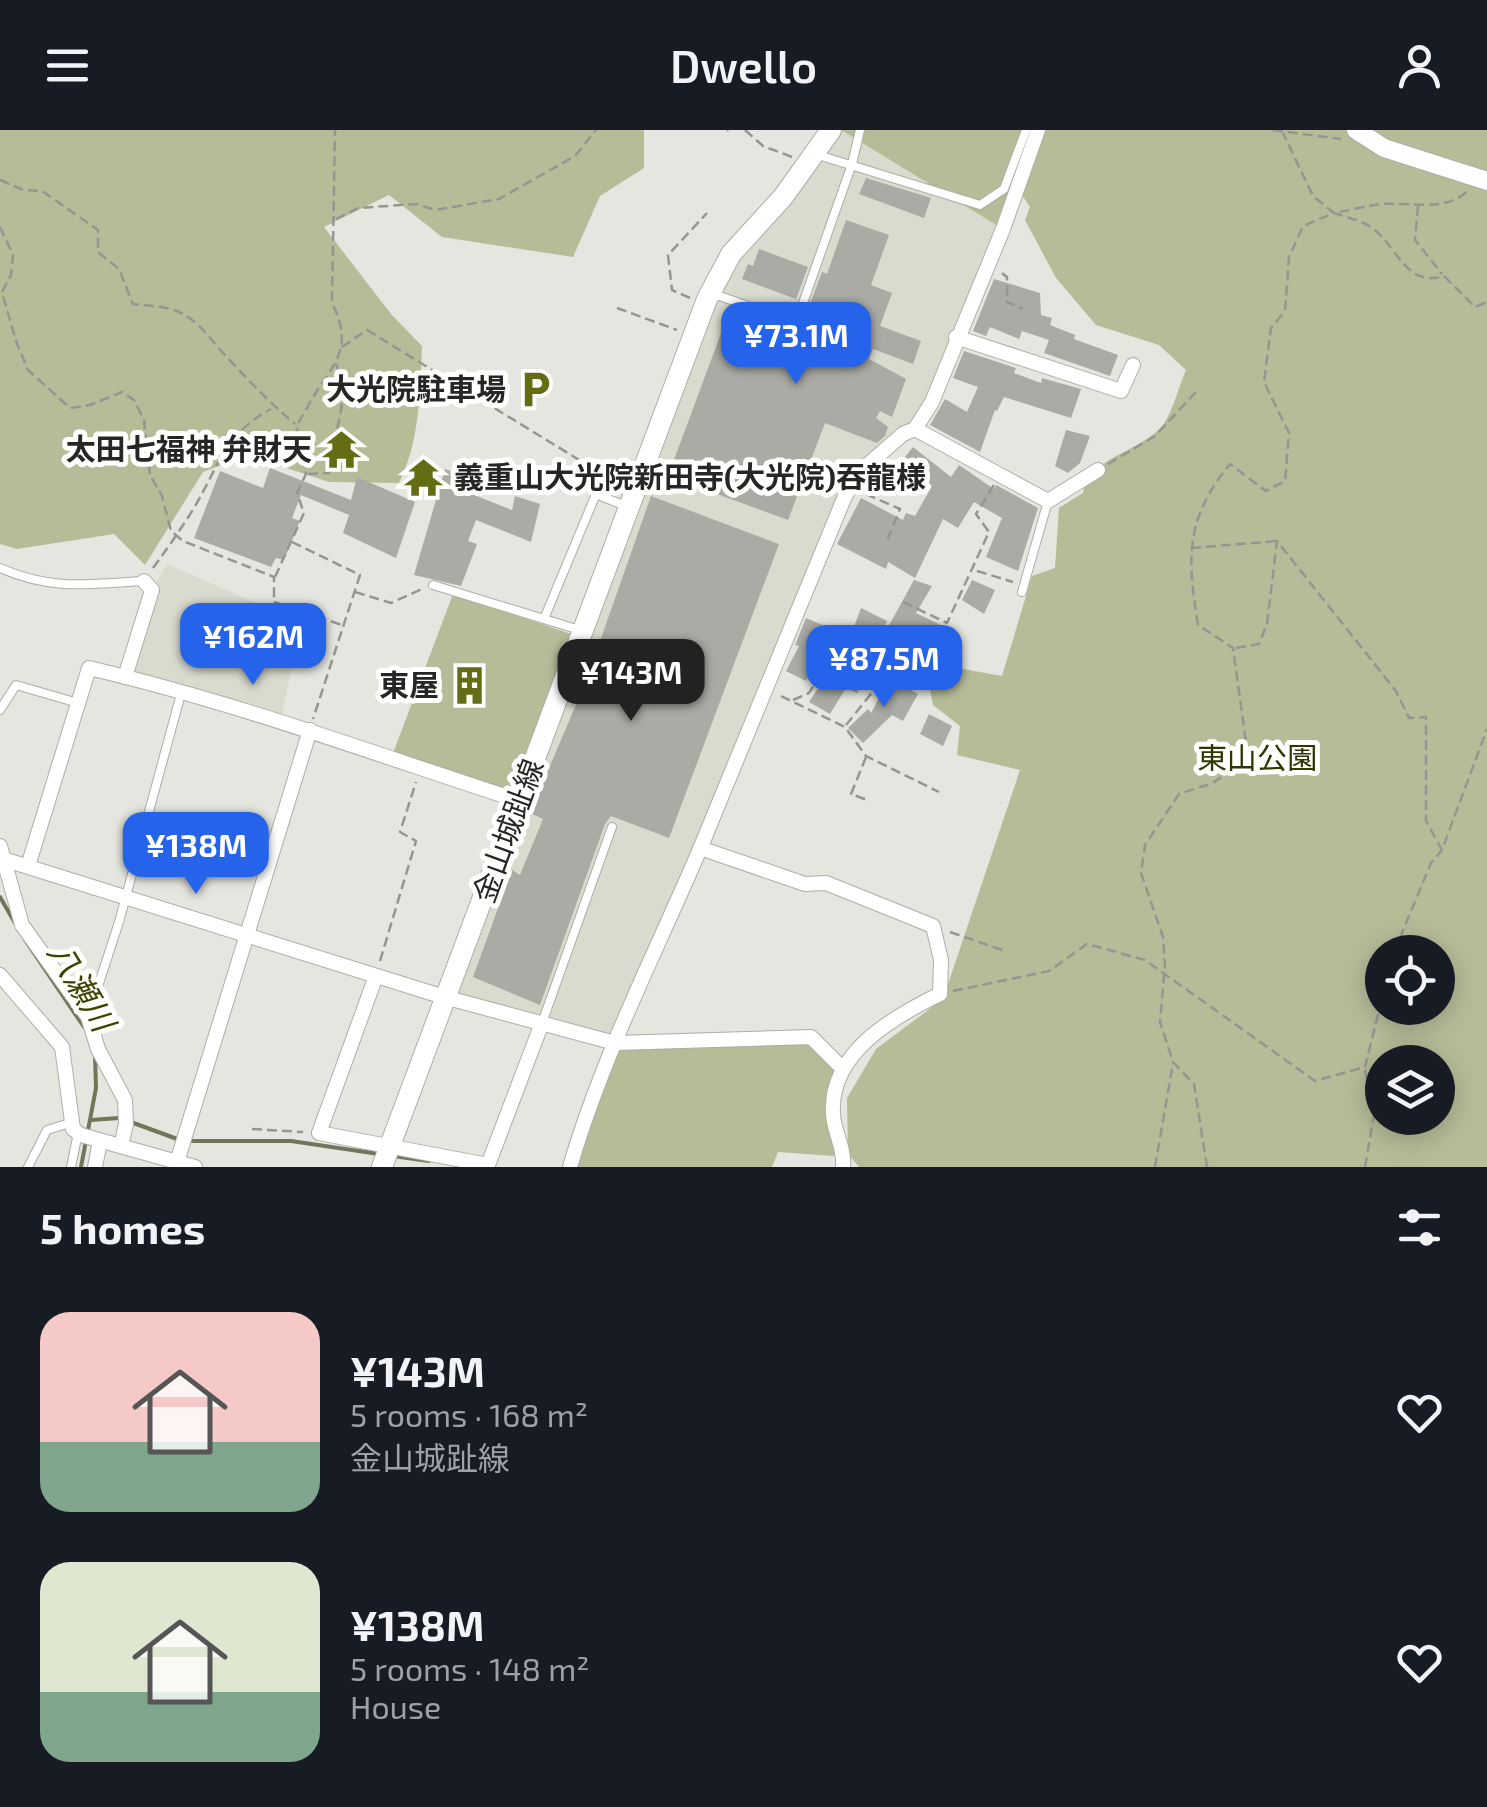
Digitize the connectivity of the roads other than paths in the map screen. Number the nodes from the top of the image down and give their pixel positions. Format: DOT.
graph roads {
  1 [pos="830,130"];
  2 [pos="860,130"];
  3 [pos="1026,130"];
  4 [pos="1038,130"];
  5 [pos="1358,132"];
  6 [pos="811,158"];
  7 [pos="852,164"];
  8 [pos="1480,179"];
  9 [pos="707,299"];
  10 [pos="956,337"];
  11 [pos="1133,365"];
  12 [pos="915,429"];
  13 [pos="1098,470"];
  14 [pos="630,500"];
  15 [pos="1048,501"];
  16 [pos="0,568"];
  17 [pos="144,582"];
  18 [pos="433,584"];
  19 [pos="1023,589"];
  20 [pos="544,619"];
  21 [pos="582,631"];
  22 [pos="126,676"];
  23 [pos="182,690"];
  24 [pos="78,703"];
  25 [pos="0,710"];
  26 [pos="310,730"];
  27 [pos="520,801"];
  28 [pos="612,828"];
  29 [pos="700,848"];
  30 [pos="2,852"];
  31 [pos="28,866"];
  32 [pos="126,898"];
  33 [pos="244,934"];
  34 [pos="0,975"];
  35 [pos="376,976"];
  36 [pos="446,998"];
  37 [pos="88,1017"];
  38 [pos="542,1024"];
  39 [pos="614,1043"];
  40 [pos="842,1068"];
  41 [pos="85,1134"];
  42 [pos="391,1144"];
  43 [pos="121,1146"];
  44 [pos="176,1162"];
  45 [pos="494,1166"];
  46 [pos="28,1167"];
  47 [pos="71,1167"];
  48 [pos="95,1167"];
  49 [pos="195,1167"];
  50 [pos="382,1167"];
  51 [pos="570,1167"];
  52 [pos="843,1167"];
  1 -- 6 [label="main road, 金山城趾線"];
  2 -- 7 [label="lane"];
  3 -- 7 [label="lane"];
  4 -- 10 [label="street"];
  5 -- 8 [label="street"];
  6 -- 7 [label="lane"];
  6 -- 9 [label="main road, 金山城趾線"];
  7 -- 9 [label="lane"];
  9 -- 14 [label="main road, 金山城趾線"];
  10 -- 11 [label="street"];
  10 -- 12 [label="street"];
  12 -- 15 [label="street"];
  12 -- 29 [label="street"];
  13 -- 15 [label="street"];
  14 -- 20 [label="lane"];
  14 -- 21 [label="main road, 金山城趾線"];
  15 -- 19 [label="lane"];
  16 -- 17 [label="lane"];
  17 -- 22 [label="street"];
  18 -- 20 [label="lane"];
  20 -- 21 [label="lane"];
  21 -- 27 [label="main road, 金山城趾線"];
  22 -- 23 [label="street"];
  22 -- 24 [label="street"];
  23 -- 26 [label="street"];
  23 -- 32 [label="lane"];
  24 -- 25 [label="lane"];
  24 -- 31 [label="street"];
  26 -- 27 [label="street"];
  26 -- 33 [label="street"];
  27 -- 36 [label="main road, 金山城趾線"];
  28 -- 38 [label="lane"];
  29 -- 39 [label="street"];
  29 -- 40 [label="street"];
  30 -- 31 [label="street"];
  30 -- 37 [label="street"];
  31 -- 32 [label="street"];
  32 -- 33 [label="street"];
  32 -- 37 [label="lane"];
  33 -- 35 [label="street"];
  33 -- 44 [label="street"];
  34 -- 41 [label="street"];
  35 -- 36 [label="street"];
  35 -- 42 [label="street"];
  36 -- 38 [label="street"];
  36 -- 42 [label="main road, 金山城趾線"];
  37 -- 43 [label="street"];
  38 -- 39 [label="street"];
  38 -- 45 [label="street"];
  39 -- 40 [label="street"];
  39 -- 51 [label="street"];
  40 -- 52 [label="street"];
  41 -- 43 [label="street"];
  41 -- 46 [label="lane"];
  41 -- 47 [label="lane"];
  41 -- 48 [label="street"];
  42 -- 45 [label="street"];
  42 -- 50 [label="main road, 金山城趾線"];
  43 -- 44 [label="street"];
  44 -- 49 [label="street"];
}
